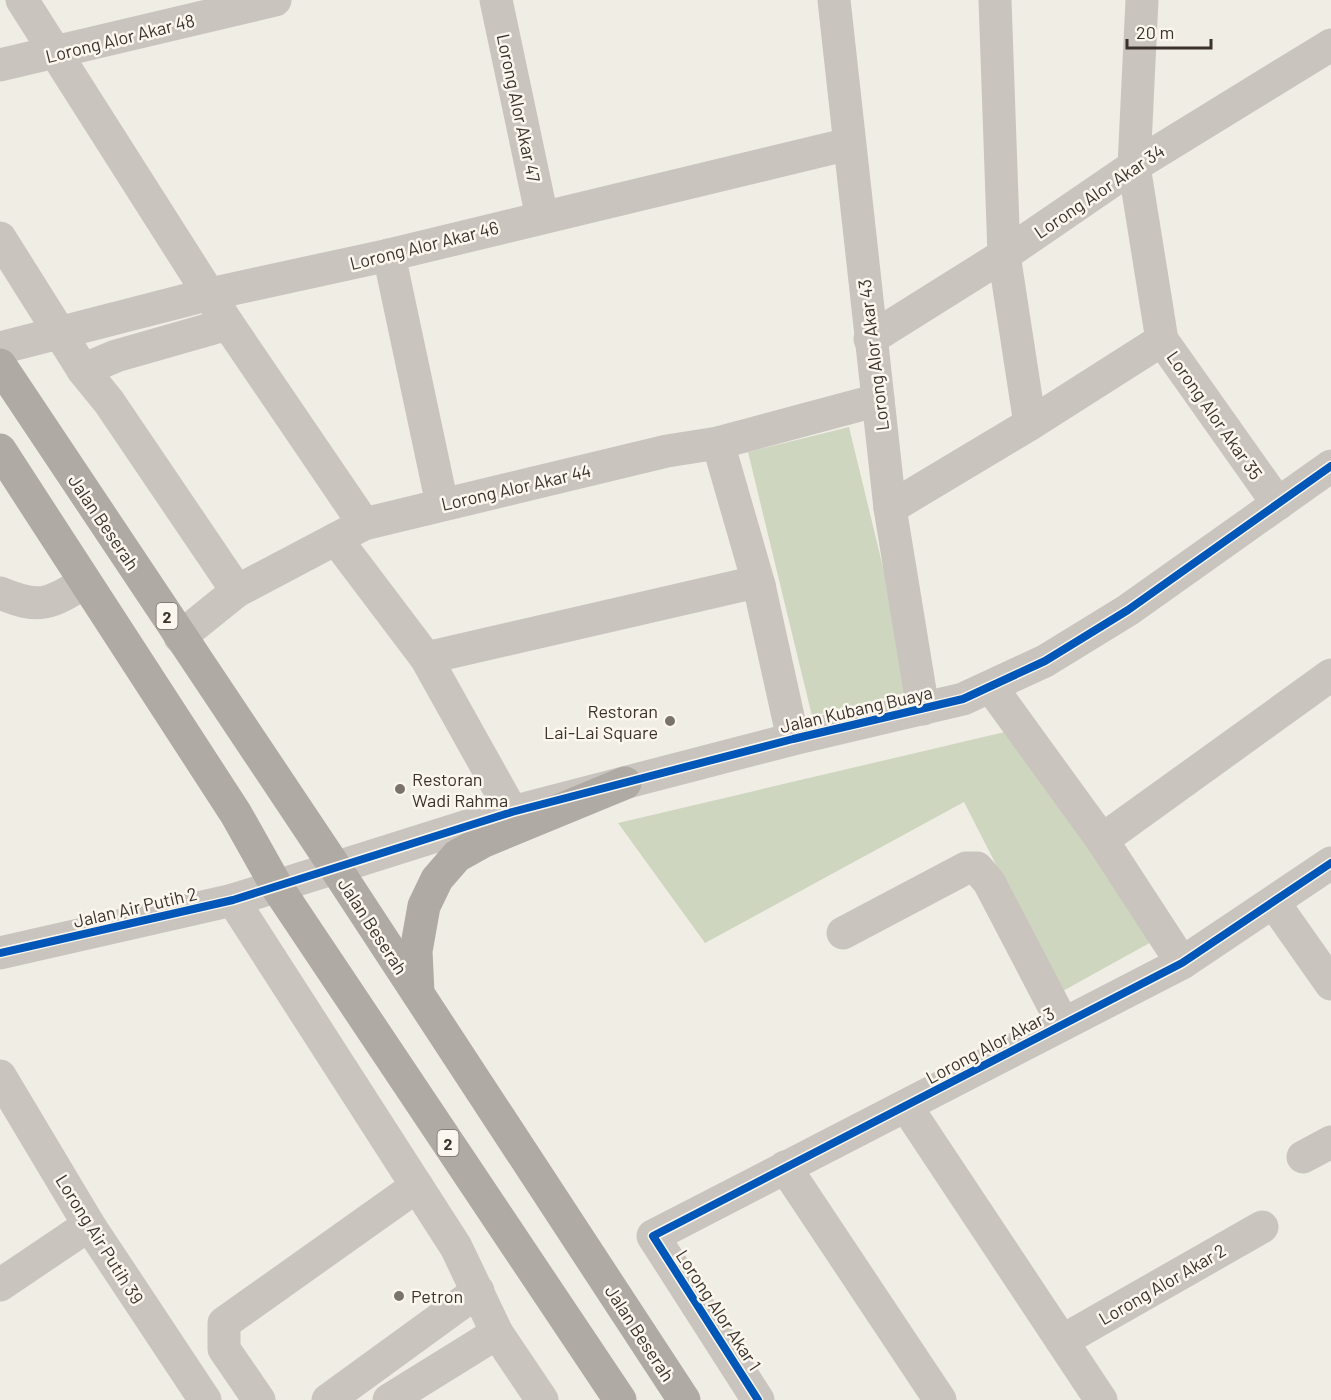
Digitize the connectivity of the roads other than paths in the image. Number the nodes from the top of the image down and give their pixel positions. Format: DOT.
graph roads {
  1 [pos="275,0"];
  2 [pos="496,0"];
  3 [pos="834,0"];
  4 [pos="995,0"];
  5 [pos="1142,0"];
  6 [pos="30,4"];
  7 [pos="1331,45"];
  8 [pos="55,54"];
  9 [pos="0,65"];
  10 [pos="849,144"];
  11 [pos="1134,166"];
  12 [pos="542,217"];
  13 [pos="0,238"];
  14 [pos="389,255"];
  15 [pos="1004,255"];
  16 [pos="210,294"];
  17 [pos="228,324"];
  18 [pos="60,333"];
  19 [pos="870,339"];
  20 [pos="1162,340"];
  21 [pos="0,348"];
  22 [pos="0,365"];
  23 [pos="83,370"];
  24 [pos="878,400"];
  25 [pos="1030,424"];
  26 [pos="718,443"];
  27 [pos="0,450"];
  28 [pos="1331,466"];
  29 [pos="442,504"];
  30 [pos="1278,504"];
  31 [pos="890,508"];
  32 [pos="350,531"];
  33 [pos="85,582"];
  34 [pos="759,585"];
  35 [pos="237,591"];
  36 [pos="0,593"];
  37 [pos="180,637"];
  38 [pos="426,658"];
  39 [pos="1331,675"];
  40 [pos="991,687"];
  41 [pos="923,709"];
  42 [pos="793,739"];
  43 [pos="624,783"];
  44 [pos="512,812"];
  45 [pos="1102,840"];
  46 [pos="1331,863"];
  47 [pos="335,867"];
  48 [pos="277,886"];
  49 [pos="233,900"];
  50 [pos="1274,903"];
  51 [pos="843,933"];
  52 [pos="0,953"];
  53 [pos="1182,963"];
  54 [pos="1331,984"];
  55 [pos="418,994"];
  56 [pos="1063,1024"];
  57 [pos="0,1076"];
  58 [pos="906,1106"];
  59 [pos="785,1167"];
  60 [pos="417,1186"];
  61 [pos="89,1225"];
  62 [pos="1262,1227"];
  63 [pos="653,1236"];
  64 [pos="0,1285"];
  65 [pos="478,1291"];
  66 [pos="497,1333"];
  67 [pos="1062,1341"];
  68 [pos="205,1400"];
  69 [pos="259,1400"];
  70 [pos="328,1400"];
  71 [pos="389,1400"];
  72 [pos="542,1400"];
  73 [pos="620,1400"];
  74 [pos="684,1400"];
  75 [pos="758,1400"];
  76 [pos="940,1400"];
  77 [pos="1101,1400"];
  1 -- 8 [label="street, Lorong Alor Akar 48"];
  2 -- 12 [label="street, Lorong Alor Akar 47"];
  3 -- 10 [label="street, Lorong Alor Akar 43"];
  4 -- 15 [label="street"];
  5 -- 11 [label="street, Lorong Alor Akar 35"];
  6 -- 8 [label="street"];
  7 -- 11 [label="street, Lorong Alor Akar 34"];
  8 -- 9 [label="street, Lorong Alor Akar 48"];
  8 -- 16 [label="street"];
  10 -- 12 [label="street, Lorong Alor Akar 46"];
  10 -- 19 [label="street, Lorong Alor Akar 43"];
  11 -- 15 [label="street, Lorong Alor Akar 34"];
  11 -- 20 [label="street, Lorong Alor Akar 35"];
  12 -- 14 [label="street, Lorong Alor Akar 46"];
  13 -- 18 [label="street"];
  14 -- 16 [label="street, Lorong Alor Akar 46"];
  14 -- 29 [label="street"];
  15 -- 19 [label="street, Lorong Alor Akar 34"];
  15 -- 25 [label="street"];
  16 -- 17 [label="street"];
  16 -- 18 [label="street, Lorong Alor Akar 46"];
  17 -- 23 [label="street"];
  17 -- 32 [label="street"];
  18 -- 21 [label="street, Lorong Alor Akar 46"];
  18 -- 23 [label="street"];
  19 -- 24 [label="street, Lorong Alor Akar 43"];
  20 -- 25 [label="street"];
  20 -- 30 [label="street, Lorong Alor Akar 35"];
  22 -- 37 [label="highway, Jalan Beserah / 2"];
  23 -- 35 [label="street"];
  24 -- 26 [label="street, Lorong Alor Akar 44"];
  24 -- 31 [label="street, Lorong Alor Akar 43"];
  25 -- 31 [label="street"];
  26 -- 29 [label="street, Lorong Alor Akar 44"];
  26 -- 34 [label="street"];
  27 -- 33 [label="highway, 2"];
  28 -- 30 [label="street, Jalan Kubang Buaya"];
  29 -- 32 [label="street, Lorong Alor Akar 44"];
  30 -- 40 [label="street, Jalan Kubang Buaya"];
  31 -- 41 [label="street, Lorong Alor Akar 43"];
  32 -- 35 [label="street, Lorong Alor Akar 44"];
  32 -- 38 [label="street"];
  33 -- 36 [label="street"];
  33 -- 48 [label="highway, 2"];
  34 -- 38 [label="street"];
  34 -- 42 [label="street"];
  35 -- 37 [label="street, Lorong Alor Akar 44"];
  37 -- 47 [label="highway, Jalan Beserah / 2"];
  38 -- 44 [label="street"];
  39 -- 45 [label="street"];
  40 -- 41 [label="street, Jalan Kubang Buaya"];
  40 -- 45 [label="street"];
  41 -- 42 [label="street, Jalan Kubang Buaya"];
  42 -- 43 [label="street, Jalan Kubang Buaya"];
  43 -- 44 [label="street, Jalan Kubang Buaya"];
  43 -- 55 [label="highway"];
  44 -- 47 [label="street, Jalan Kubang Buaya"];
  45 -- 53 [label="street"];
  46 -- 50 [label="street, Lorong Alor Akar 3"];
  47 -- 48 [label="street, Jalan Kubang Buaya"];
  47 -- 55 [label="highway, Jalan Beserah / 2"];
  48 -- 49 [label="street, Jalan Air Putih 2"];
  48 -- 73 [label="highway, 2"];
  49 -- 52 [label="street, Jalan Air Putih 2"];
  49 -- 60 [label="street"];
  50 -- 53 [label="street, Lorong Alor Akar 3"];
  50 -- 54 [label="street"];
  51 -- 56 [label="street"];
  53 -- 56 [label="street, Lorong Alor Akar 3"];
  55 -- 74 [label="highway, Jalan Beserah / 2"];
  56 -- 58 [label="street, Lorong Alor Akar 3"];
  57 -- 61 [label="street, Lorong Air Putih 39"];
  58 -- 59 [label="street, Lorong Alor Akar 3"];
  58 -- 67 [label="street"];
  59 -- 63 [label="street, Lorong Alor Akar 3"];
  59 -- 76 [label="street"];
  60 -- 65 [label="street"];
  60 -- 69 [label="street"];
  61 -- 64 [label="street"];
  61 -- 68 [label="street, Lorong Air Putih 39"];
  62 -- 67 [label="street, Lorong Alor Akar 2"];
  63 -- 75 [label="street, Lorong Alor Akar 1"];
  65 -- 66 [label="street"];
  65 -- 70 [label="street"];
  66 -- 71 [label="street"];
  66 -- 72 [label="street"];
  67 -- 77 [label="street"];
}
